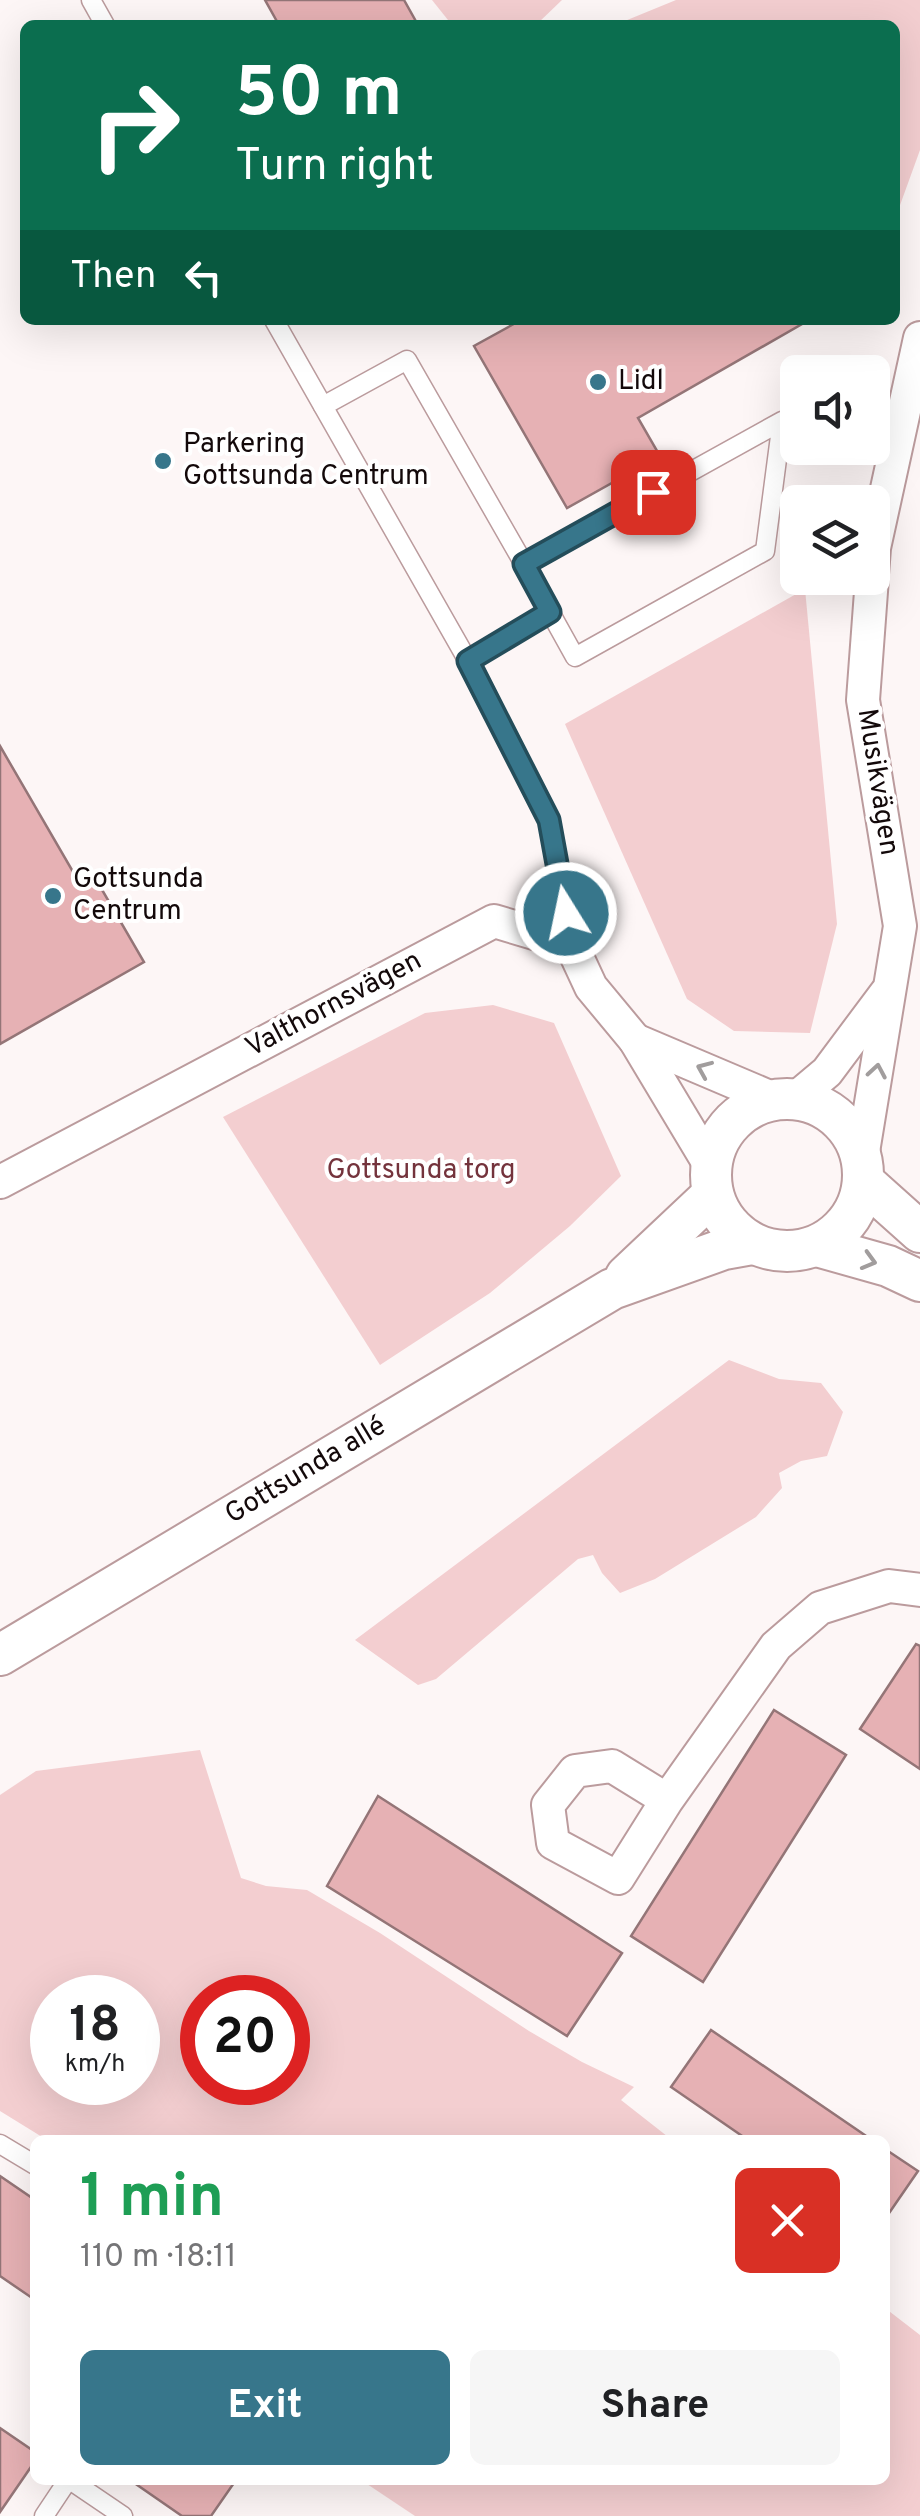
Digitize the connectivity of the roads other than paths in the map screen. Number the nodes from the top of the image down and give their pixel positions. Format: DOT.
graph roads {
  1 [pos="277,325"];
  2 [pos="920,338"];
  3 [pos="323,406"];
  4 [pos="888,485"];
  5 [pos="524,564"];
  6 [pos="871,595"];
  7 [pos="550,612"];
  8 [pos="468,661"];
  9 [pos="571,944"];
  10 [pos="891,985"];
  11 [pos="634,1040"];
  12 [pos="785,1099"];
  13 [pos="863,1170"];
  14 [pos="711,1180"];
  15 [pos="0,1182"];
  16 [pos="920,1232"];
  17 [pos="752,1244"];
  18 [pos="817,1246"];
  19 [pos="920,1280"];
  20 [pos="612,1289"];
  21 [pos="920,1590"];
  22 [pos="0,1655"];
  23 [pos="667,1800"];
  24 [pos="0,2144"];
  25 [pos="30,2163"];
  26 [pos="66,2485"];
  27 [pos="76,2485"];
  28 [pos="44,2516"];
  29 [pos="123,2516"];
  1 -- 3 [label="lane"];
  2 -- 4 [label="street, Musikvägen"];
  3 -- 5 [label="lane"];
  3 -- 8 [label="lane"];
  5 -- 7 [label="lane"];
  5 -- 7 [label="lane"];
  6 -- 10 [label="street, Musikvägen"];
  7 -- 8 [label="lane"];
  8 -- 9 [label="lane"];
  9 -- 11 [label="street"];
  9 -- 15 [label="street, Valthornsvägen"];
  10 -- 12 [label="street, Musikvägen"];
  13 -- 10 [label="street, Musikvägen, one-way"];
  12 -- 11 [label="street, one-way"];
  11 -- 14 [label="street"];
  12 -- 13 [label="street"];
  12 -- 14 [label="street"];
  13 -- 16 [label="street"];
  13 -- 18 [label="street"];
  14 -- 17 [label="street"];
  14 -- 20 [label="street, Gottsunda allé"];
  17 -- 18 [label="street"];
  17 -- 20 [label="street, Gottsunda allé"];
  18 -- 19 [label="street, one-way"];
  20 -- 22 [label="street, Gottsunda allé"];
  21 -- 23 [label="street"];
  24 -- 25 [label="lane"];
  26 -- 28 [label="lane"];
  27 -- 29 [label="lane"];
}
